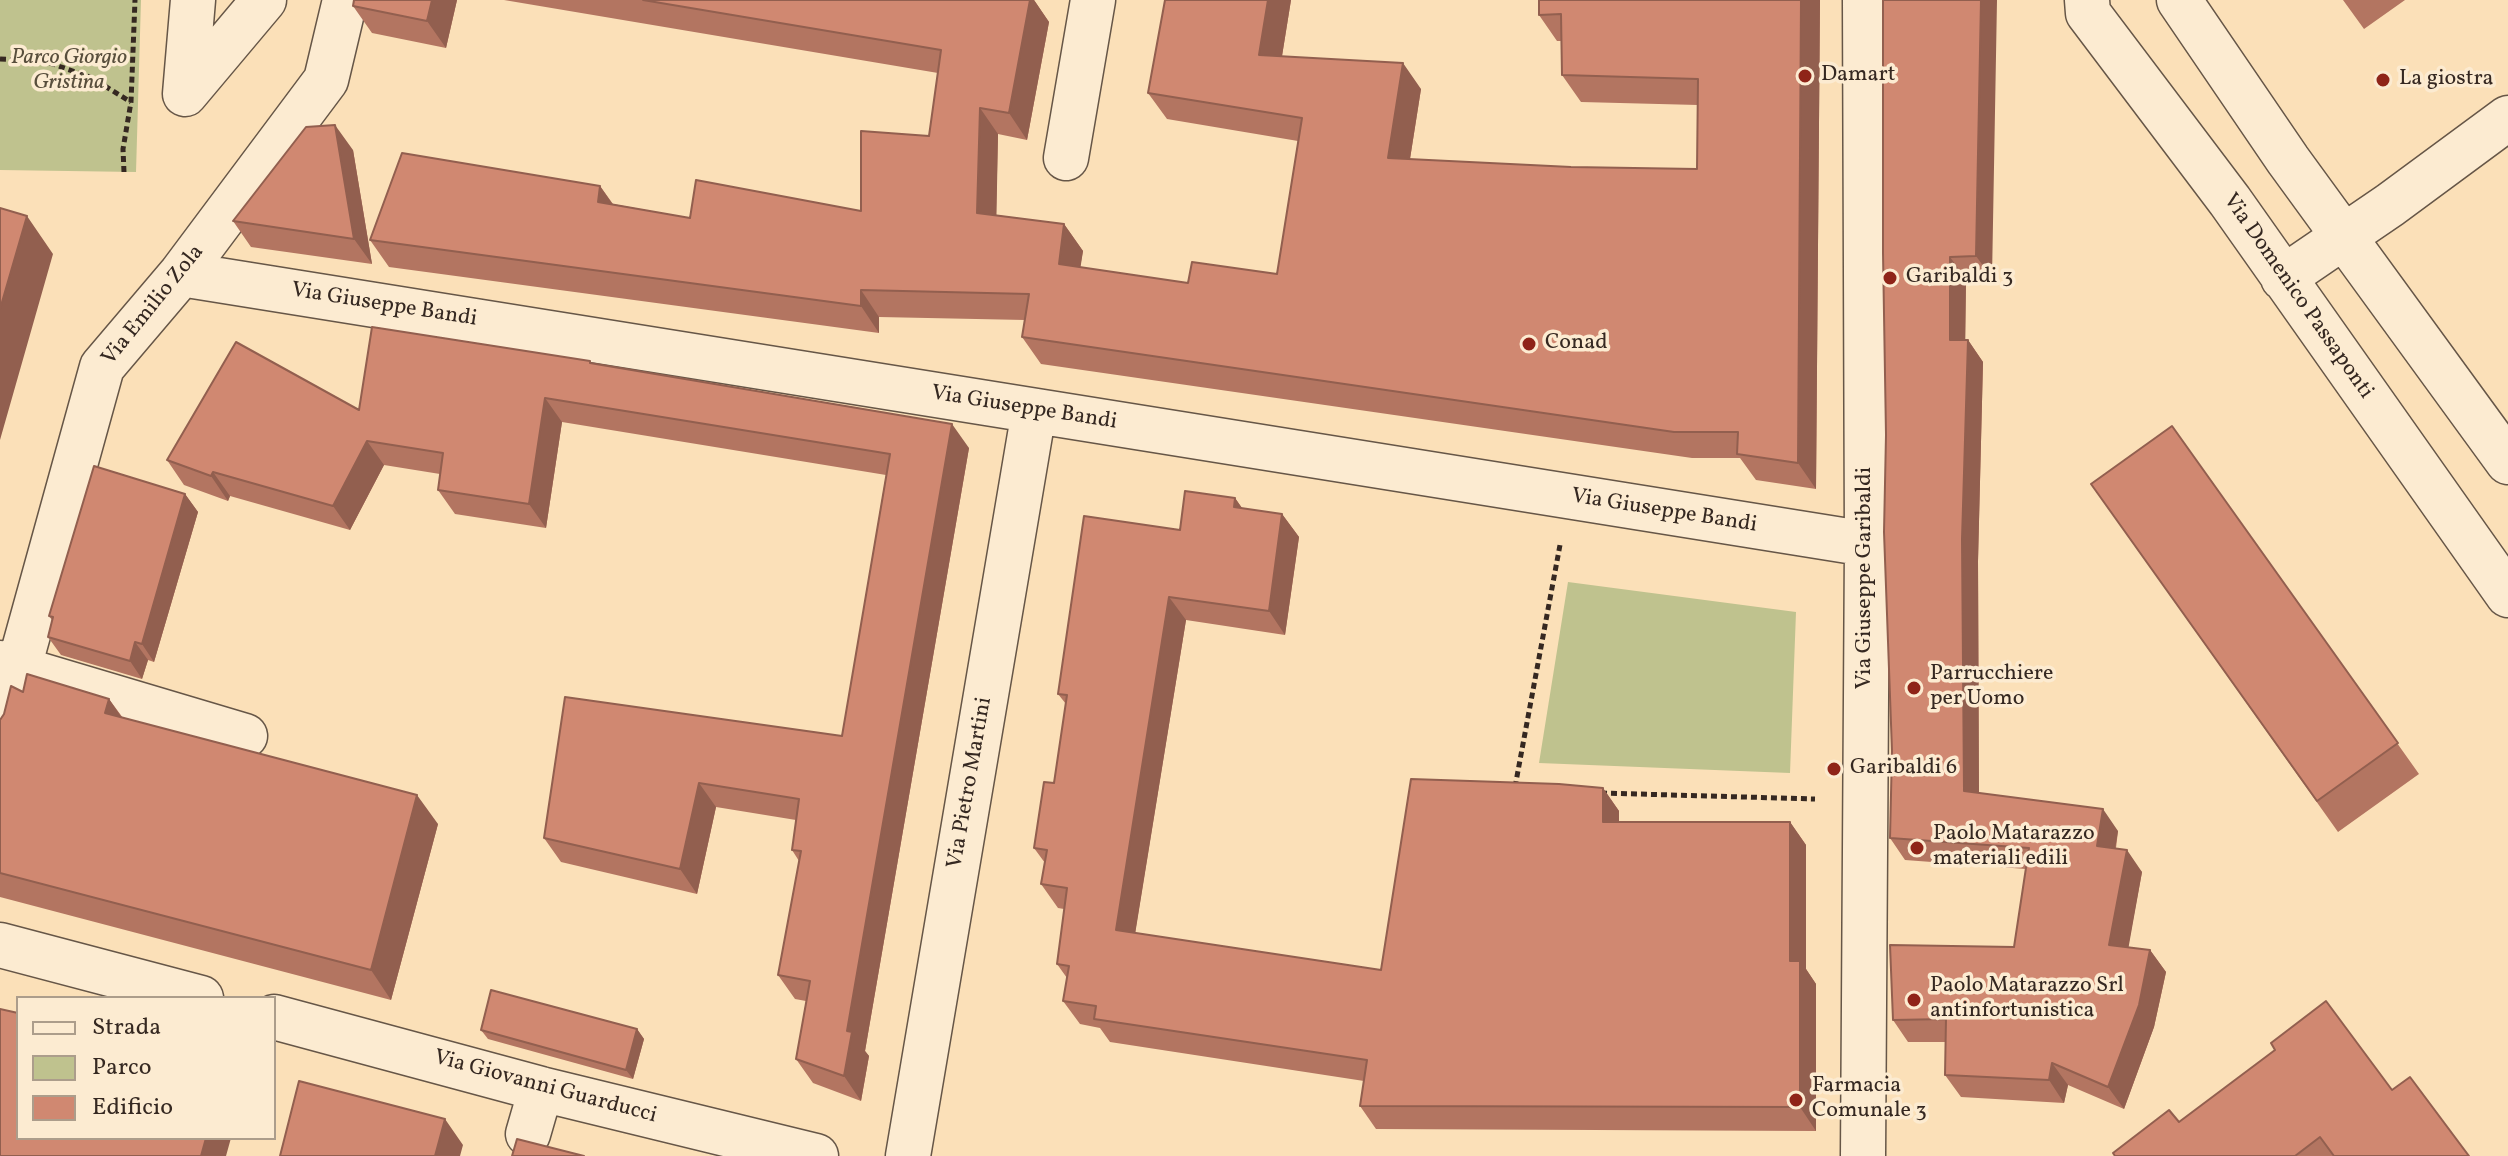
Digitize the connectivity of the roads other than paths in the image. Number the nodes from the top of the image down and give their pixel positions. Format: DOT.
graph roads {
  1 [pos="193,0"];
  2 [pos="264,0"];
  3 [pos="345,0"];
  4 [pos="1093,0"];
  5 [pos="1865,0"];
  6 [pos="2087,0"];
  7 [pos="2179,0"];
  8 [pos="2508,118"];
  9 [pos="1066,158"];
  10 [pos="2344,235"];
  11 [pos="181,274"];
  12 [pos="2283,278"];
  13 [pos="1034,411"];
  14 [pos="2508,462"];
  15 [pos="1867,544"];
  16 [pos="2508,595"];
  17 [pos="8,666"];
  18 [pos="0,736"];
  19 [pos="245,736"];
  20 [pos="0,945"];
  21 [pos="193,996"];
  22 [pos="276,1018"];
  23 [pos="541,1089"];
  24 [pos="528,1134"];
  25 [pos="816,1156"];
  26 [pos="908,1156"];
  27 [pos="1863,1156"];
  1 -- 2 [label="street"];
  3 -- 11 [label="street, Via Emilio Zola"];
  4 -- 9 [label="street"];
  5 -- 15 [label="street, Via Giuseppe Garibaldi"];
  6 -- 12 [label="street, Via Domenico Passaponti"];
  7 -- 10 [label="street"];
  8 -- 10 [label="street"];
  10 -- 12 [label="street"];
  10 -- 14 [label="street"];
  11 -- 13 [label="street, Via Giuseppe Bandi"];
  11 -- 17 [label="street, Via Emilio Zola"];
  12 -- 16 [label="street, Via Domenico Passaponti"];
  13 -- 15 [label="street, Via Giuseppe Bandi"];
  13 -- 26 [label="street, Via Pietro Martini"];
  15 -- 27 [label="street, Via Giuseppe Garibaldi"];
  17 -- 18 [label="street, Via Emilio Zola"];
  17 -- 19 [label="street"];
  20 -- 21 [label="street"];
  22 -- 23 [label="street, Via Giovanni Guarducci"];
  23 -- 24 [label="street"];
  23 -- 25 [label="street, Via Giovanni Guarducci"];
}
